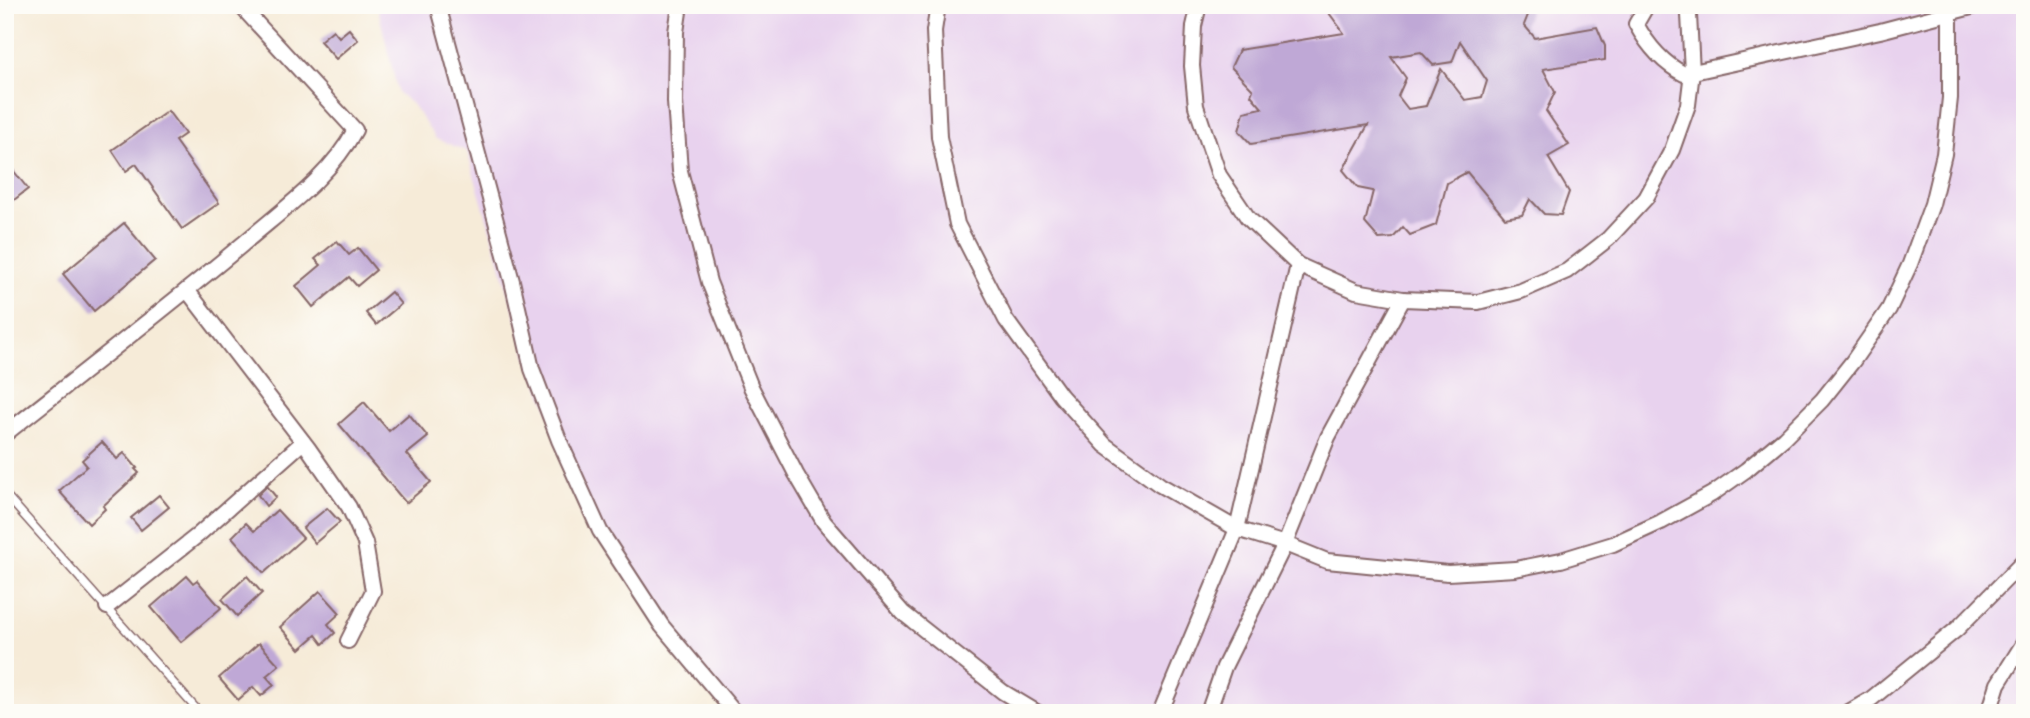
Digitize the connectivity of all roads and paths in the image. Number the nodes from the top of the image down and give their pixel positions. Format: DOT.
graph roads {
  1 [pos="240,5"];
  2 [pos="438,5"];
  3 [pos="680,5"];
  4 [pos="938,5"];
  5 [pos="1199,5"];
  6 [pos="1647,5"];
  7 [pos="1686,5"];
  8 [pos="1979,5"];
  9 [pos="1949,9"];
  10 [pos="1692,72"];
  11 [pos="1298,265"];
  12 [pos="187,290"];
  13 [pos="1403,299"];
  14 [pos="5,434"];
  15 [pos="303,442"];
  16 [pos="5,495"];
  17 [pos="1237,529"];
  18 [pos="1286,544"];
  19 [pos="2025,560"];
  20 [pos="107,607"];
  21 [pos="348,641"];
  22 [pos="2025,641"];
  23 [pos="200,713"];
  24 [pos="735,713"];
  25 [pos="1038,713"];
  26 [pos="1160,713"];
  27 [pos="1208,713"];
  28 [pos="1847,713"];
  29 [pos="1989,713"];
  1 -- 12 [label="street"];
  2 -- 24 [label="street"];
  3 -- 25 [label="street"];
  4 -- 17 [label="street"];
  5 -- 11 [label="street"];
  6 -- 10 [label="street"];
  7 -- 10 [label="street"];
  8 -- 9 [label="street"];
  9 -- 10 [label="street"];
  9 -- 18 [label="street"];
  10 -- 13 [label="street"];
  11 -- 13 [label="street"];
  11 -- 17 [label="street"];
  12 -- 14 [label="street"];
  12 -- 15 [label="street"];
  13 -- 18 [label="street"];
  15 -- 20 [label="street"];
  15 -- 21 [label="street"];
  16 -- 20 [label="lane"];
  17 -- 18 [label="street"];
  17 -- 26 [label="street"];
  18 -- 27 [label="street"];
  19 -- 28 [label="street"];
  20 -- 23 [label="lane"];
  22 -- 29 [label="street"];
}
